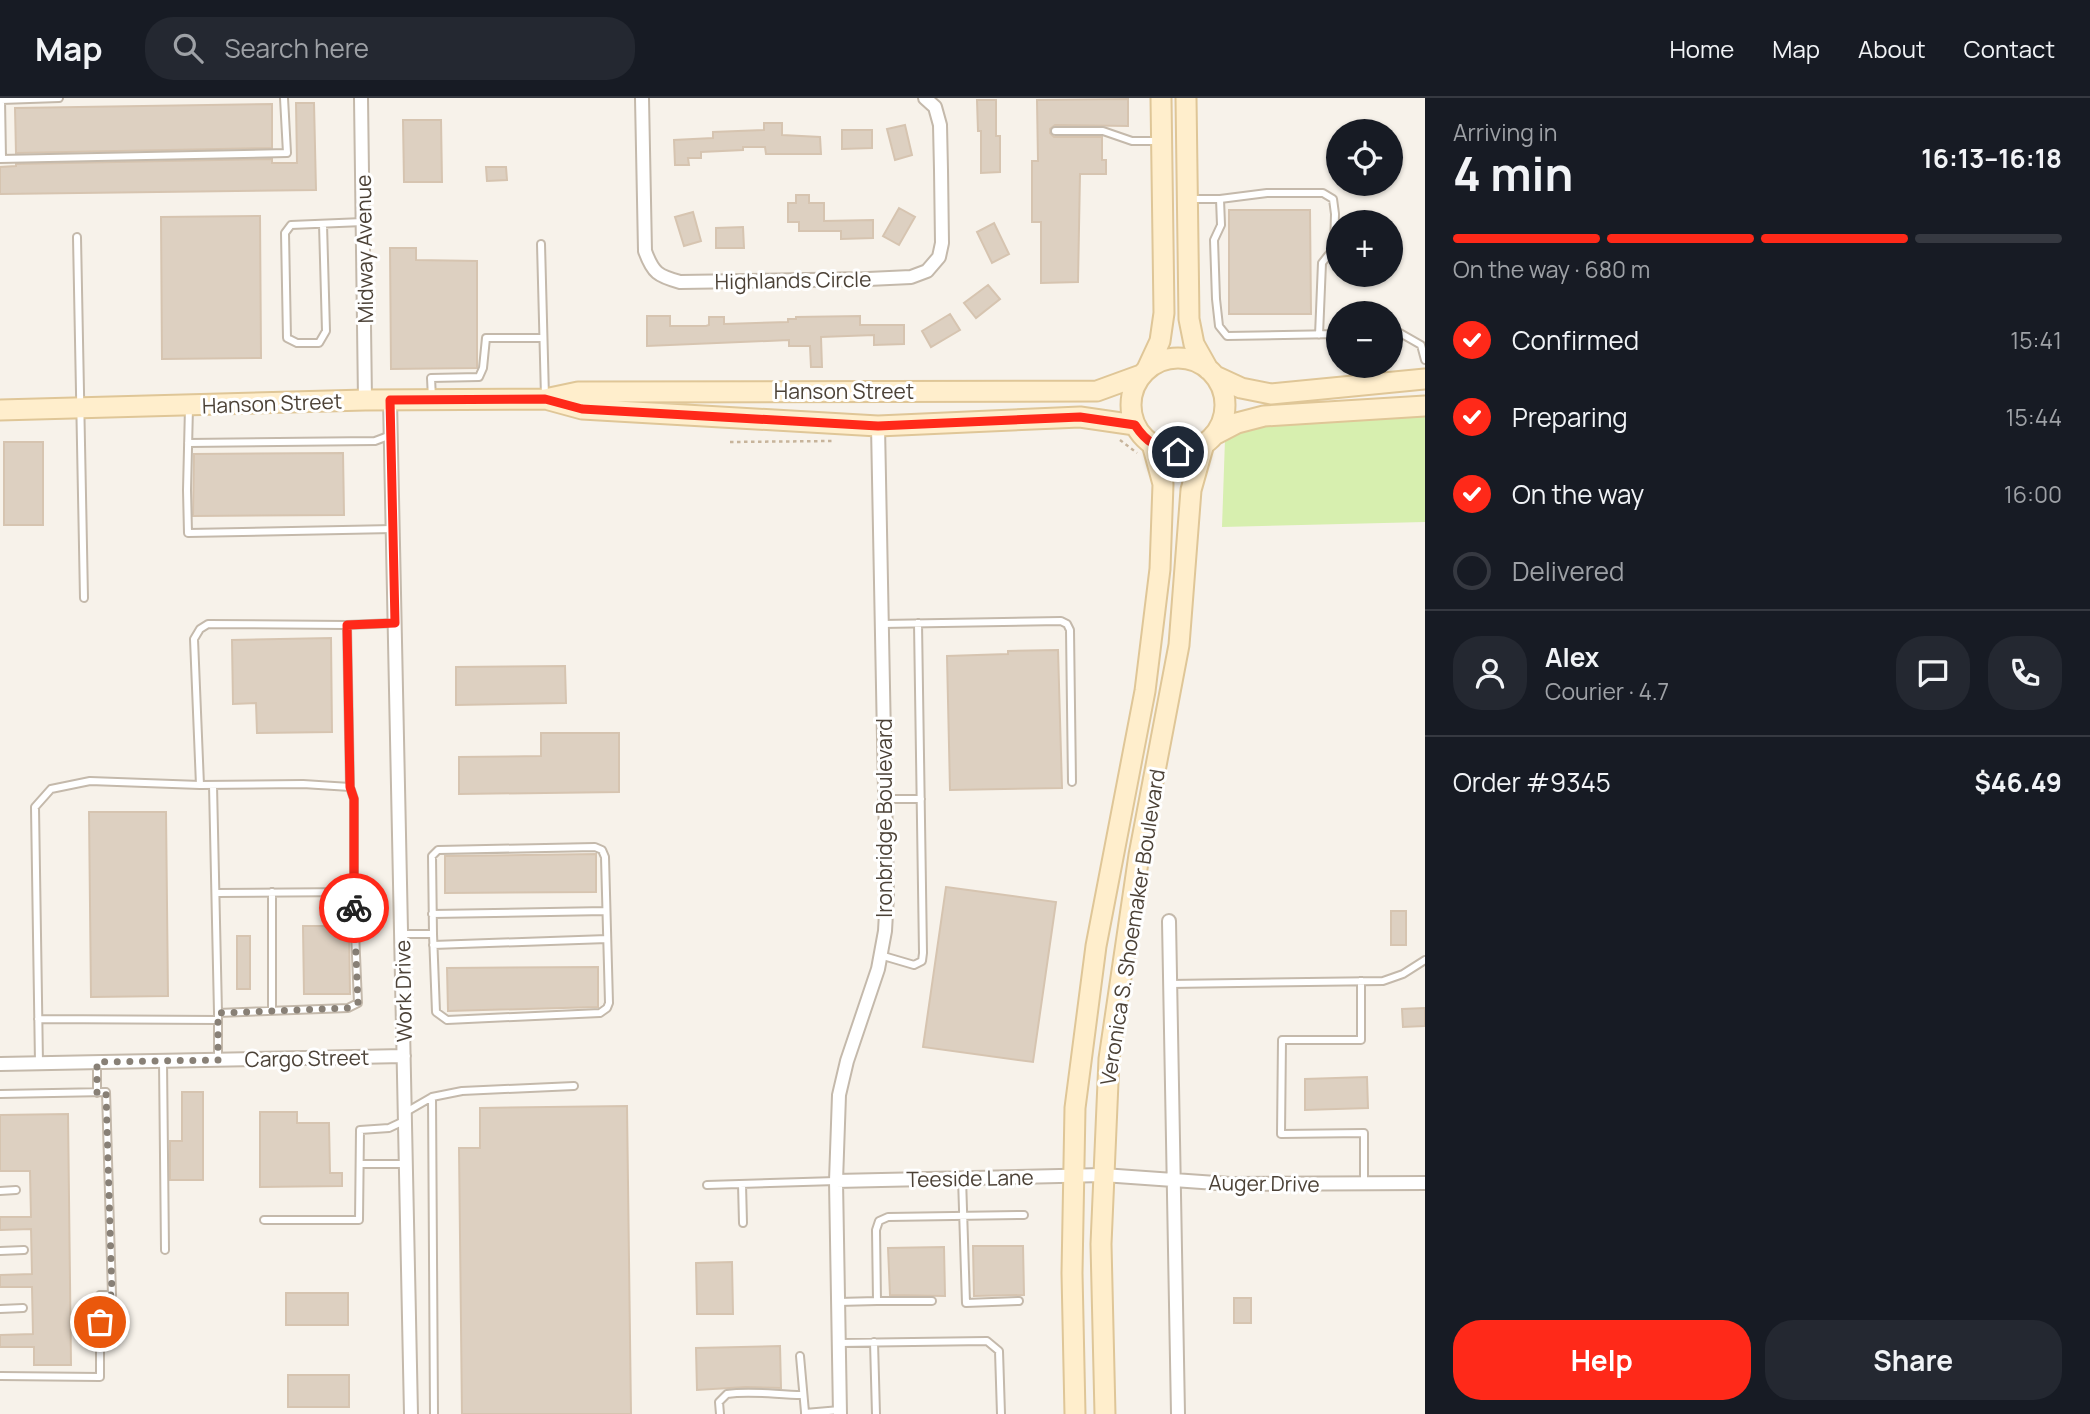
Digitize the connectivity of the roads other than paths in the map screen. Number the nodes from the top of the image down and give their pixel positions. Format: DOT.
graph roads {
  1 [pos="59,98"];
  2 [pos="285,98"];
  3 [pos="361,98"];
  4 [pos="642,98"];
  5 [pos="925,98"];
  6 [pos="1161,98"];
  7 [pos="1186,98"];
  8 [pos="1055,131"];
  9 [pos="1162,141"];
  10 [pos="1,158"];
  11 [pos="1186,198"];
  12 [pos="1220,198"];
  13 [pos="363,222"];
  14 [pos="323,224"];
  15 [pos="76,237"];
  16 [pos="541,244"];
  17 [pos="1319,335"];
  18 [pos="1326,335"];
  19 [pos="1403,335"];
  20 [pos="542,338"];
  21 [pos="1425,360"];
  22 [pos="1144,372"];
  23 [pos="1211,373"];
  24 [pos="1425,379"];
  25 [pos="545,399"];
  26 [pos="365,400"];
  27 [pos="390,400"];
  28 [pos="432,400"];
  29 [pos="189,406"];
  30 [pos="1425,406"];
  31 [pos="80,408"];
  32 [pos="0,410"];
  33 [pos="1135,425"];
  34 [pos="878,426"];
  35 [pos="391,435"];
  36 [pos="1209,439"];
  37 [pos="188,443"];
  38 [pos="1147,451"];
  39 [pos="393,529"];
  40 [pos="84,598"];
  41 [pos="395,623"];
  42 [pos="882,624"];
  43 [pos="918,624"];
  44 [pos="347,625"];
  45 [pos="1072,782"];
  46 [pos="200,785"];
  47 [pos="213,785"];
  48 [pos="350,787"];
  49 [pos="885,799"];
  50 [pos="921,799"];
  51 [pos="272,892"];
  52 [pos="354,892"];
  53 [pos="216,893"];
  54 [pos="606,911"];
  55 [pos="432,914"];
  56 [pos="1169,921"];
  57 [pos="402,934"];
  58 [pos="433,934"];
  59 [pos="607,939"];
  60 [pos="433,944"];
  61 [pos="880,955"];
  62 [pos="1425,960"];
  63 [pos="1361,982"];
  64 [pos="1170,984"];
  65 [pos="272,1010"];
  66 [pos="218,1016"];
  67 [pos="38,1019"];
  68 [pos="404,1056"];
  69 [pos="218,1060"];
  70 [pos="163,1061"];
  71 [pos="97,1062"];
  72 [pos="39,1063"];
  73 [pos="0,1064"];
  74 [pos="574,1086"];
  75 [pos="97,1093"];
  76 [pos="0,1094"];
  77 [pos="432,1097"];
  78 [pos="406,1116"];
  79 [pos="360,1164"];
  80 [pos="407,1164"];
  81 [pos="1074,1175"];
  82 [pos="1104,1175"];
  83 [pos="962,1178"];
  84 [pos="1173,1179"];
  85 [pos="836,1181"];
  86 [pos="1425,1183"];
  87 [pos="742,1184"];
  88 [pos="1364,1184"];
  89 [pos="707,1185"];
  90 [pos="16,1190"];
  91 [pos="0,1191"];
  92 [pos="1024,1215"];
  93 [pos="964,1216"];
  94 [pos="264,1220"];
  95 [pos="743,1223"];
  96 [pos="24,1250"];
  97 [pos="165,1250"];
  98 [pos="0,1251"];
  99 [pos="877,1301"];
  100 [pos="932,1301"];
  101 [pos="1019,1301"];
  102 [pos="838,1302"];
  103 [pos="23,1308"];
  104 [pos="0,1309"];
  105 [pos="874,1342"];
  106 [pos="839,1343"];
  107 [pos="800,1356"];
  108 [pos="0,1376"];
  109 [pos="802,1395"];
  110 [pos="840,1412"];
  111 [pos="805,1413"];
  112 [pos="411,1414"];
  113 [pos="434,1414"];
  114 [pos="720,1414"];
  115 [pos="876,1414"];
  116 [pos="1001,1414"];
  117 [pos="1075,1414"];
  118 [pos="1105,1414"];
  119 [pos="1178,1414"];
  1 -- 10 [label="lane"];
  2 -- 10 [label="lane"];
  3 -- 13 [label="street, Midway Avenue"];
  4 -- 5 [label="street, Highlands Circle"];
  6 -- 9 [label="street"];
  7 -- 11 [label="street"];
  8 -- 9 [label="lane"];
  9 -- 22 [label="street"];
  11 -- 12 [label="lane"];
  11 -- 23 [label="street"];
  12 -- 17 [label="lane"];
  12 -- 17 [label="lane"];
  13 -- 14 [label="lane"];
  13 -- 26 [label="street, Midway Avenue"];
  14 -- 14 [label="lane"];
  15 -- 31 [label="lane"];
  16 -- 20 [label="lane"];
  17 -- 18 [label="lane"];
  19 -- 21 [label="lane"];
  20 -- 25 [label="lane"];
  20 -- 28 [label="lane"];
  22 -- 23 [label="street, Hanson Street"];
  22 -- 25 [label="street, Hanson Street"];
  22 -- 33 [label="street"];
  23 -- 24 [label="street, Hanson Street"];
  23 -- 36 [label="street"];
  25 -- 28 [label="street, Hanson Street"];
  25 -- 34 [label="street, Hanson Street"];
  26 -- 27 [label="street, Hanson Street"];
  26 -- 29 [label="street, Hanson Street"];
  27 -- 28 [label="street, Hanson Street"];
  27 -- 35 [label="street, Work Drive"];
  29 -- 31 [label="street, Hanson Street"];
  29 -- 37 [label="lane"];
  30 -- 36 [label="street"];
  31 -- 32 [label="street, Hanson Street"];
  31 -- 40 [label="lane"];
  33 -- 34 [label="street, Hanson Street"];
  33 -- 38 [label="street"];
  34 -- 42 [label="street, Ironbridge Boulevard"];
  35 -- 37 [label="lane"];
  35 -- 39 [label="street, Work Drive"];
  36 -- 38 [label="street"];
  36 -- 82 [label="street, Veronica S. Shoemaker Boulevard"];
  37 -- 39 [label="lane"];
  38 -- 81 [label="street, Veronica S. Shoemaker Boulevard"];
  39 -- 41 [label="street, Work Drive"];
  41 -- 44 [label="lane"];
  41 -- 57 [label="street, Work Drive"];
  42 -- 43 [label="lane"];
  42 -- 49 [label="street, Ironbridge Boulevard"];
  43 -- 45 [label="lane"];
  43 -- 50 [label="lane"];
  44 -- 46 [label="lane"];
  44 -- 48 [label="lane"];
  46 -- 47 [label="lane"];
  46 -- 67 [label="lane"];
  47 -- 48 [label="lane"];
  47 -- 53 [label="lane"];
  48 -- 52 [label="lane"];
  49 -- 50 [label="lane"];
  49 -- 61 [label="street, Ironbridge Boulevard"];
  50 -- 61 [label="lane"];
  51 -- 52 [label="lane"];
  51 -- 53 [label="lane"];
  51 -- 65 [label="lane"];
  52 -- 65 [label="lane"];
  53 -- 66 [label="lane"];
  54 -- 55 [label="lane"];
  54 -- 55 [label="lane"];
  54 -- 59 [label="lane"];
  55 -- 58 [label="lane"];
  56 -- 64 [label="street, Veronica S. Shoemaker Boulevard"];
  57 -- 58 [label="lane"];
  57 -- 68 [label="street, Work Drive"];
  58 -- 60 [label="lane"];
  59 -- 60 [label="lane"];
  59 -- 60 [label="lane"];
  61 -- 85 [label="street, Ironbridge Boulevard"];
  62 -- 63 [label="lane"];
  63 -- 64 [label="lane"];
  63 -- 88 [label="lane"];
  64 -- 84 [label="street, Veronica S. Shoemaker Boulevard"];
  65 -- 66 [label="lane"];
  66 -- 67 [label="lane"];
  66 -- 69 [label="lane"];
  67 -- 72 [label="lane"];
  68 -- 69 [label="street, Cargo Street"];
  68 -- 78 [label="street, Work Drive"];
  69 -- 70 [label="street, Cargo Street"];
  70 -- 71 [label="street, Cargo Street"];
  70 -- 97 [label="lane"];
  71 -- 72 [label="street, Cargo Street"];
  71 -- 75 [label="lane"];
  72 -- 73 [label="street, Cargo Street"];
  74 -- 77 [label="lane"];
  75 -- 76 [label="lane"];
  75 -- 108 [label="lane"];
  77 -- 78 [label="lane"];
  77 -- 113 [label="lane"];
  78 -- 79 [label="lane"];
  78 -- 80 [label="street, Work Drive"];
  79 -- 80 [label="lane"];
  79 -- 94 [label="lane"];
  80 -- 112 [label="street, Work Drive"];
  81 -- 82 [label="street, Teeside Lane"];
  81 -- 83 [label="street, Teeside Lane"];
  81 -- 117 [label="street, Veronica S. Shoemaker Boulevard"];
  82 -- 84 [label="street, Auger Drive"];
  82 -- 118 [label="street, Veronica S. Shoemaker Boulevard"];
  83 -- 85 [label="street, Teeside Lane"];
  83 -- 93 [label="lane"];
  84 -- 88 [label="street, Auger Drive"];
  84 -- 119 [label="street, Veronica S. Shoemaker Boulevard"];
  85 -- 87 [label="lane"];
  85 -- 102 [label="street, Ironbridge Boulevard"];
  86 -- 88 [label="street, Auger Drive"];
  87 -- 89 [label="lane"];
  87 -- 95 [label="lane"];
  90 -- 91 [label="lane"];
  92 -- 93 [label="lane"];
  93 -- 99 [label="lane"];
  93 -- 101 [label="lane"];
  96 -- 98 [label="lane"];
  99 -- 100 [label="lane"];
  99 -- 102 [label="lane"];
  102 -- 106 [label="street, Ironbridge Boulevard"];
  103 -- 104 [label="lane"];
  105 -- 106 [label="lane"];
  105 -- 115 [label="lane"];
  105 -- 116 [label="lane"];
  106 -- 110 [label="street, Ironbridge Boulevard"];
  107 -- 109 [label="lane"];
  109 -- 111 [label="lane"];
  109 -- 114 [label="lane"];
  110 -- 111 [label="lane"];
}
